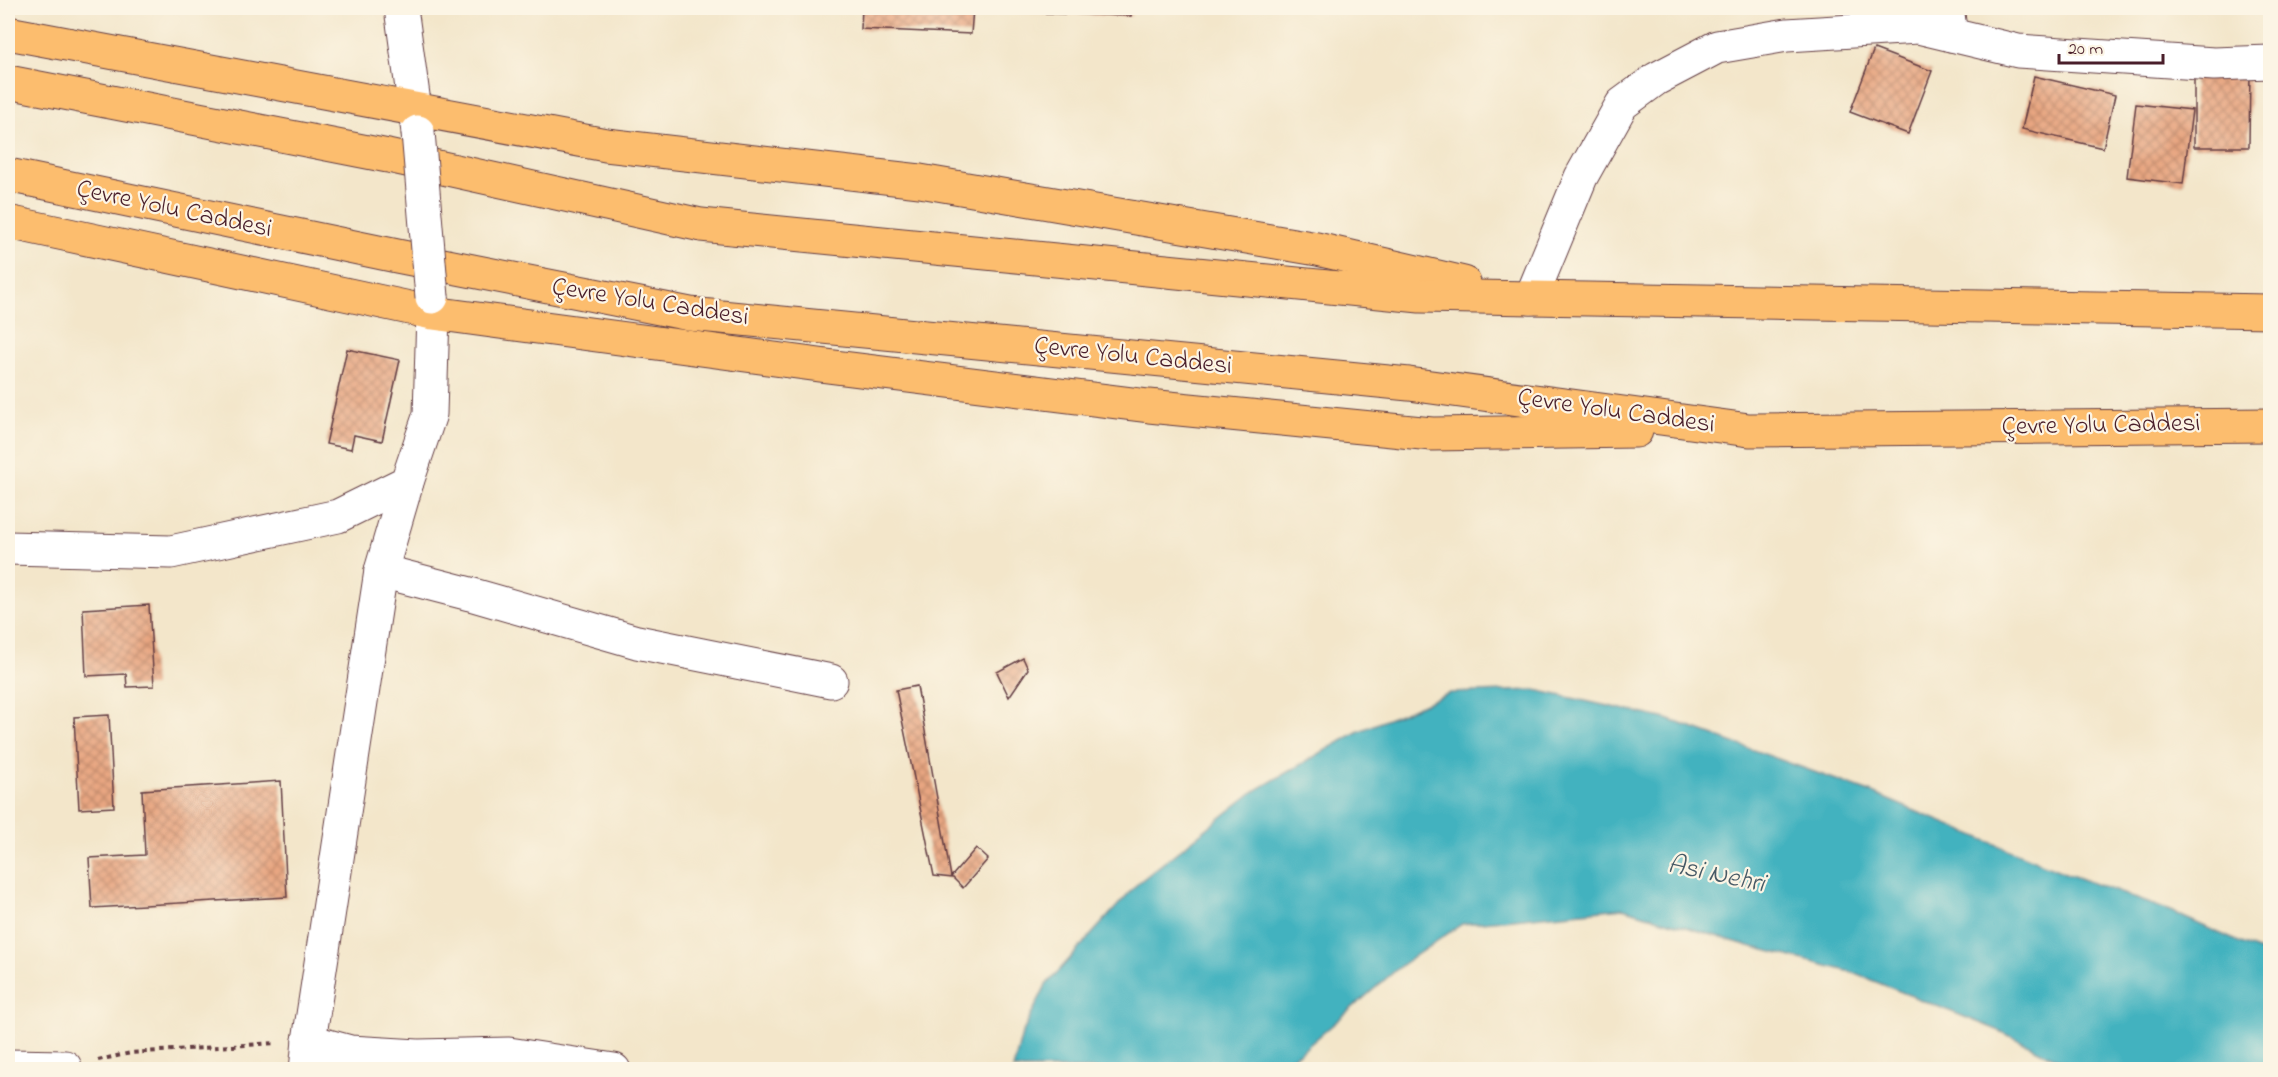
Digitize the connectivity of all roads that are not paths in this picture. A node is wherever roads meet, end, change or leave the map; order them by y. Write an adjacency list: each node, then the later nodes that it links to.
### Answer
1 (401, 8): 6 (street)
2 (1949, 21): 4 (street); 9 (street)
3 (8, 33): 6 (highway)
4 (2271, 62)
5 (8, 82): 9 (highway)
6 (416, 121): 9 (highway); 10 (street, bridge)
7 (8, 175): 13 (highway, Çevre Yolu Caddesi)
8 (8, 222): 10 (highway)
9 (1530, 298): 11 (highway)
10 (433, 305): 13 (highway); 14 (street)
11 (2271, 311)
12 (2271, 424): 13 (highway, Çevre Yolu Caddesi)
13 (1749, 430)
14 (407, 482): 15 (street); 16 (street)
15 (8, 548)
16 (381, 571): 17 (street); 18 (street)
17 (831, 681)
18 (308, 1055): 21 (street)
19 (8, 1066): 20 (street)
20 (65, 1067)
21 (614, 1070)

